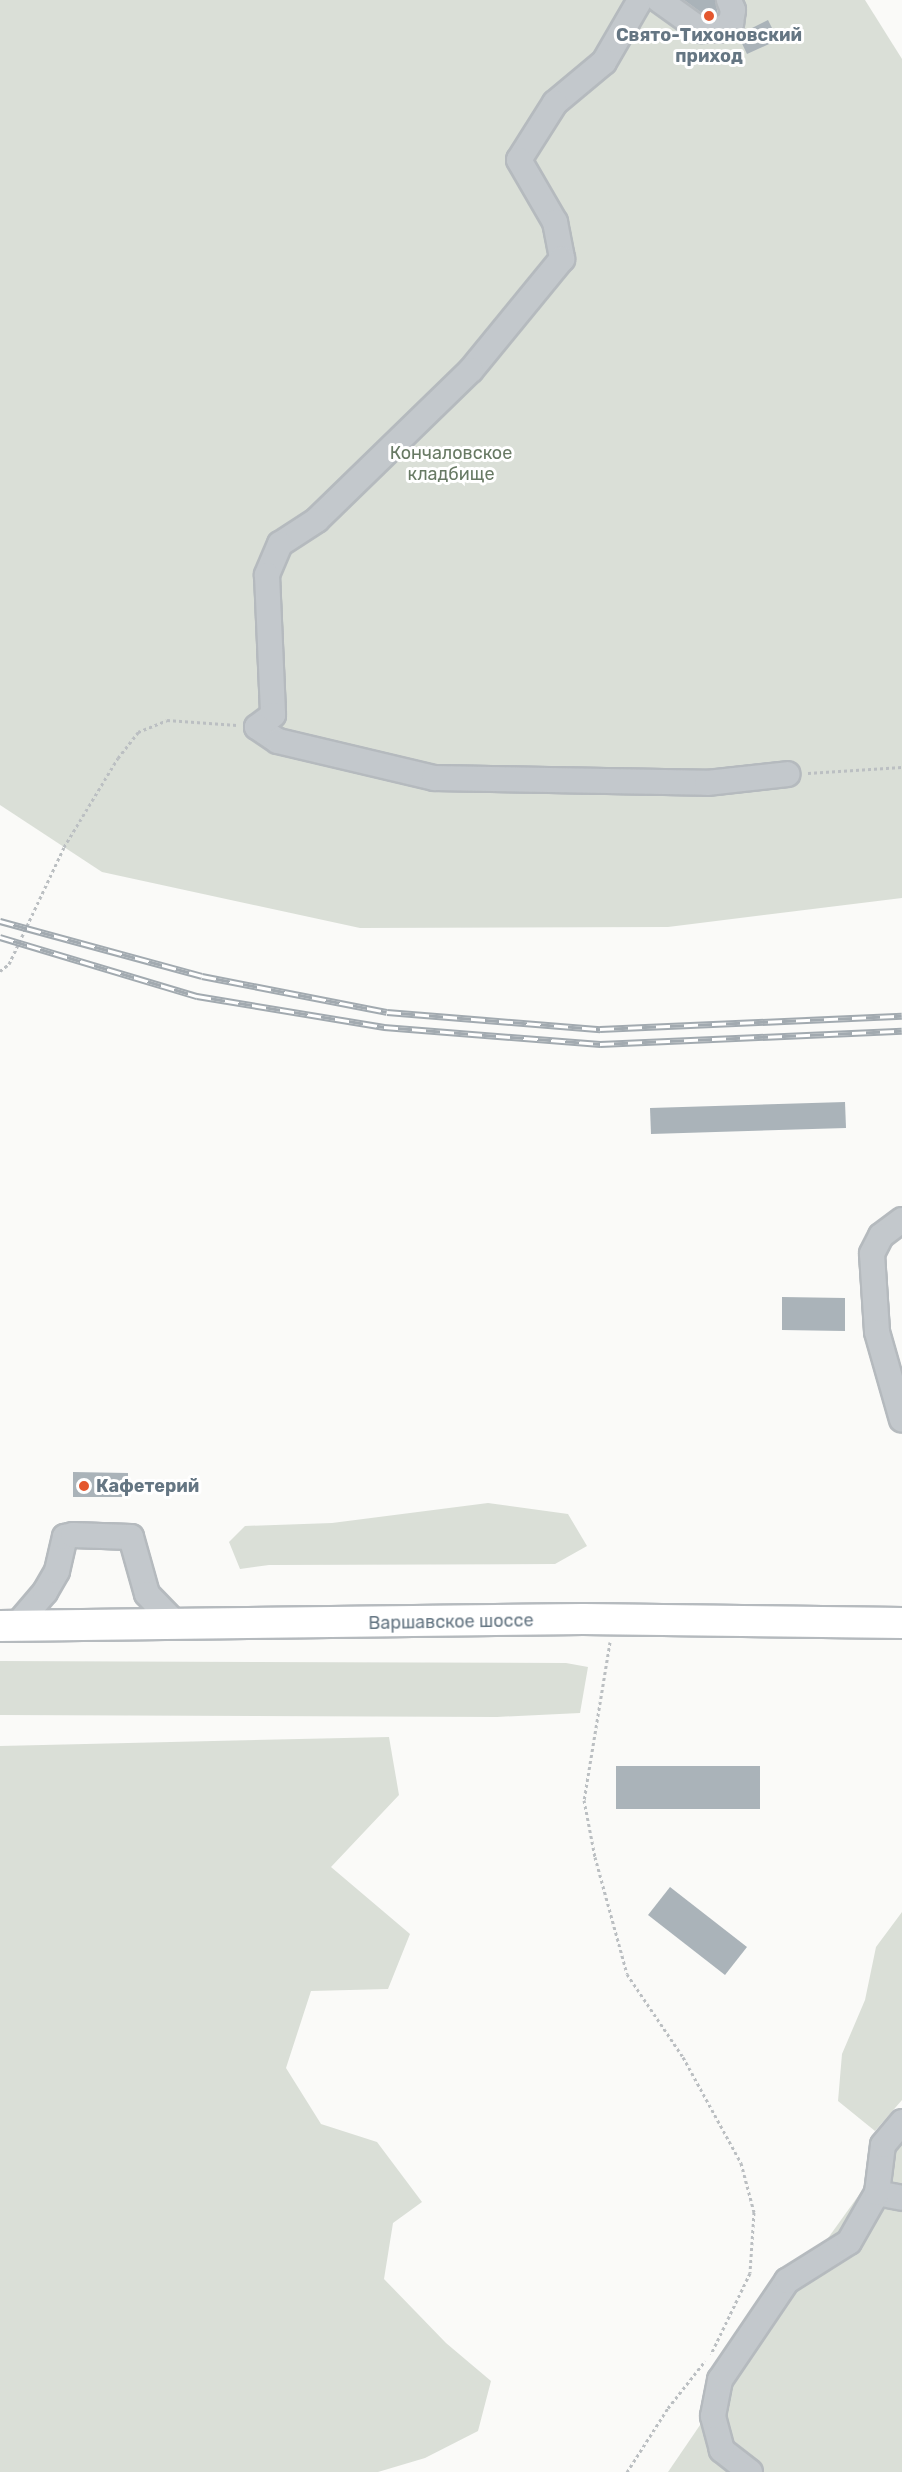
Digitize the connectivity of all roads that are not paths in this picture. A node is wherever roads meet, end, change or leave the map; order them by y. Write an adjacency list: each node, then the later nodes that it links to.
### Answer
1 (640, 0): 4 (lane)
2 (659, 0): 3 (lane)
3 (729, 0)
4 (788, 774)
5 (902, 1220): 6 (lane)
6 (902, 1420)
7 (902, 1623): 9 (main road, Варшавское шоссе)
8 (8, 1626): 9 (main road, Варшавское шоссе); 9 (lane)
9 (178, 1626)
10 (902, 2121): 11 (lane)
11 (878, 2193): 12 (lane); 13 (lane)
12 (902, 2198)
13 (750, 2472)

